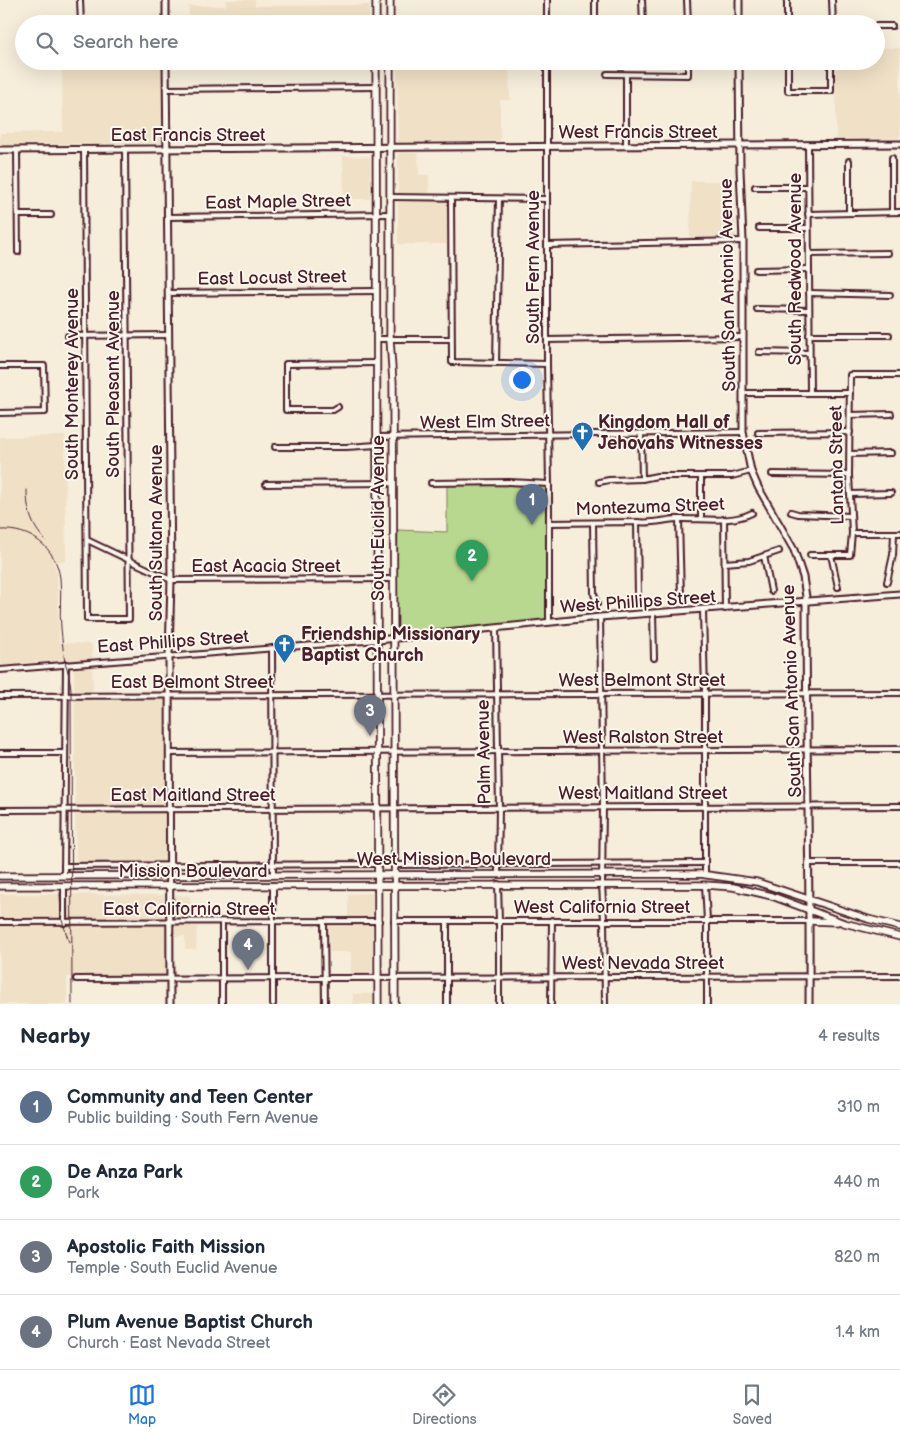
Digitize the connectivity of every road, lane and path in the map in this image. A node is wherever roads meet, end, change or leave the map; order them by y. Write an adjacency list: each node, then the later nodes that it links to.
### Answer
1 (80, 0): 12 (street)
2 (166, 0): 13 (street)
3 (376, 0): 14 (main road)
4 (390, 0): 15 (main road)
5 (547, 0): 16 (street)
6 (595, 0): 17 (street)
7 (642, 0): 18 (street)
8 (687, 0): 19 (street)
9 (739, 0): 20 (street)
10 (787, 0): 21 (street)
11 (832, 0): 22 (street)
12 (80, 15)
13 (166, 15)
14 (376, 15)
15 (390, 15)
16 (547, 15)
17 (595, 15)
18 (642, 15)
19 (688, 15)
20 (739, 15)
21 (788, 15)
22 (832, 15)
23 (885, 26): 24 (street)
24 (892, 26)
25 (166, 70): 36 (street, South Sultana Avenue)
26 (376, 70): 35 (main road, South Euclid Avenue)
27 (390, 70): 43 (main road, South Euclid Avenue)
28 (547, 70): 40 (street, South Fern Avenue)
29 (688, 70): 34 (street)
30 (740, 70): 39 (street, South San Antonio Avenue)
31 (788, 70): 32 (street)
32 (831, 70)
33 (608, 74): 34 (street)
34 (626, 75): 38 (street)
35 (376, 87): 36 (street); 42 (main road, South Euclid Avenue)
36 (166, 89): 46 (street, South Sultana Avenue)
37 (900, 144): 41 (street, West Francis Street)
38 (626, 145): 39 (street, West Francis Street); 40 (street, West Francis Street)
39 (740, 145): 41 (street, West Francis Street); 68 (street, South San Antonio Avenue)
40 (547, 146): 43 (street, West Francis Street); 56 (street, South Fern Avenue)
41 (808, 146): 51 (street, South Redwood Avenue)
42 (376, 148): 43 (street, West Francis Street); 46 (street, East Francis Street); 60 (main road, South Euclid Avenue)
43 (390, 148): 53 (main road, South Euclid Avenue)
44 (84, 149): 45 (street, East Francis Street); 48 (street, East Francis Street); 85 (street, South Monterey Avenue)
45 (125, 149): 46 (street, East Francis Street); 81 (street, South Pleasant Avenue)
46 (167, 149): 65 (street, South Sultana Avenue)
47 (0, 150): 48 (street, East Francis Street)
48 (17, 150): 64 (street)
49 (892, 158): 57 (street)
50 (849, 161): 59 (street)
51 (808, 186): 52 (street); 62 (street, South Redwood Avenue)
52 (756, 187)
53 (390, 197): 54 (street); 61 (main road, South Euclid Avenue)
54 (451, 198): 55 (street); 90 (street)
55 (499, 199): 56 (street); 94 (street)
56 (547, 199): 69 (street, South Fern Avenue)
57 (892, 212): 58 (street); 59 (street)
58 (900, 212)
59 (849, 213): 62 (street)
60 (377, 214): 61 (street, East Maple Street); 65 (street, East Maple Street); 75 (main road, South Euclid Avenue)
61 (390, 214): 89 (main road, South Euclid Avenue)
62 (808, 214): 67 (street, South Redwood Avenue)
63 (52, 215): 64 (street)
64 (18, 216): 70 (street)
65 (167, 217): 76 (street, South Sultana Avenue)
66 (759, 228): 67 (street)
67 (808, 228): 72 (street, South Redwood Avenue)
68 (743, 242): 69 (street); 87 (street, South San Antonio Avenue)
69 (548, 245): 91 (street, South Fern Avenue)
70 (18, 252)
71 (888, 253): 72 (street)
72 (809, 254): 73 (street, South Redwood Avenue)
73 (809, 269): 74 (street); 77 (street, South Redwood Avenue)
74 (756, 270)
75 (377, 291): 76 (street, East Locust Street); 88 (main road, South Euclid Avenue)
76 (168, 293): 86 (street, South Sultana Avenue)
77 (809, 293): 78 (street); 80 (street, South Redwood Avenue)
78 (890, 295)
79 (757, 309): 80 (street)
80 (809, 310): 82 (street, South Redwood Avenue)
81 (127, 335): 85 (street); 86 (street); 147 (street, South Pleasant Avenue)
82 (809, 335): 83 (street); 93 (street, South Redwood Avenue)
83 (889, 335)
84 (68, 336): 85 (street)
85 (85, 336): 142 (street, South Monterey Avenue)
86 (168, 336): 151 (street, South Sultana Avenue)
87 (742, 337): 91 (street); 100 (street, South San Antonio Avenue)
88 (377, 339): 89 (street); 95 (main road, South Euclid Avenue)
89 (390, 339): 90 (street); 112 (main road, South Euclid Avenue)
90 (452, 339): 94 (street)
91 (547, 340): 96 (street, South Fern Avenue)
92 (759, 352): 93 (street)
93 (809, 353): 99 (street, South Redwood Avenue)
94 (496, 362): 96 (street)
95 (377, 363): 102 (street); 111 (main road, South Euclid Avenue)
96 (546, 364): 110 (street, South Fern Avenue)
97 (0, 366): 103 (street)
98 (900, 375): 101 (street, Lantana Street)
99 (810, 392): 100 (street); 101 (street)
100 (743, 393): 106 (street, South San Antonio Avenue)
101 (850, 393): 105 (street, Lantana Street)
102 (338, 407)
103 (0, 413)
104 (891, 414): 105 (street)
105 (851, 415): 107 (street, Lantana Street)
106 (743, 432): 108 (street, West Elm Street); 117 (street, South San Antonio Avenue)
107 (850, 432): 109 (street); 116 (street, Lantana Street)
108 (641, 433): 110 (street, West Elm Street); 121 (street)
109 (758, 433)
110 (549, 434): 112 (street, West Elm Street); 127 (street, South Fern Avenue)
111 (377, 437): 112 (street, West Elm Street); 113 (main road, South Euclid Avenue)
112 (393, 437): 124 (main road, South Euclid Avenue)
113 (377, 444): 114 (street); 123 (main road, South Euclid Avenue)
114 (275, 447)
115 (891, 453): 116 (street)
116 (850, 454): 120 (street, Lantana Street)
117 (751, 471): 119 (street); 158 (street, South San Antonio Avenue)
118 (772, 474): 120 (street)
119 (701, 476): 121 (street); 134 (street)
120 (850, 476): 129 (street, Lantana Street)
121 (642, 479): 122 (street)
122 (599, 482)
123 (377, 483): 124 (street); 126 (street); 149 (main road, South Euclid Avenue)
124 (393, 483): 150 (main road, South Euclid Avenue)
125 (431, 483): 127 (street)
126 (266, 484)
127 (550, 484): 137 (street, South Fern Avenue)
128 (891, 493): 129 (street)
129 (851, 494): 132 (street, Lantana Street)
130 (791, 512): 132 (street)
131 (752, 513): 135 (street, Montezuma Street)
132 (851, 516): 139 (street, Lantana Street)
133 (679, 519): 134 (street, Montezuma Street); 136 (street, Montezuma Street); 156 (street)
134 (701, 519): 135 (street, Montezuma Street)
135 (724, 519): 148 (street)
136 (637, 522): 138 (street, Montezuma Street); 157 (street)
137 (549, 523): 138 (street, Montezuma Street); 165 (street, South Fern Avenue)
138 (593, 523): 159 (street)
139 (852, 533): 140 (street); 145 (street, Lantana Street)
140 (894, 534): 141 (street); 152 (street)
141 (900, 534)
142 (87, 540): 147 (street, East Acacia Street); 164 (street, South Monterey Avenue)
143 (779, 551): 146 (street)
144 (810, 555): 145 (street)
145 (831, 555): 153 (street)
146 (764, 556): 148 (street); 154 (street)
147 (128, 560): 151 (street, East Acacia Street); 164 (street, South Pleasant Avenue)
148 (725, 563): 160 (street)
149 (378, 579): 150 (street, East Acacia Street); 151 (street, East Acacia Street); 168 (main road, South Euclid Avenue)
150 (394, 579): 167 (main road, South Euclid Avenue)
151 (171, 580): 170 (street, South Sultana Avenue)
152 (886, 582)
153 (838, 587)
154 (771, 591)
155 (900, 594): 158 (street, West Phillips Street)
156 (681, 597)
157 (638, 598)
158 (806, 602): 160 (street, West Phillips Street); 178 (street, South San Antonio Avenue)
159 (598, 604)
160 (725, 609): 161 (street, West Phillips Street)
161 (703, 610): 162 (street, West Phillips Street); 174 (street)
162 (654, 614): 163 (street, West Phillips Street); 171 (street)
163 (600, 617): 165 (street, West Phillips Street); 177 (street)
164 (129, 619)
165 (549, 622): 166 (street, West Phillips Street)
166 (496, 628): 167 (street, West Phillips Street); 176 (street, Palm Avenue)
167 (394, 638): 168 (street, West Phillips Street); 181 (main road, South Euclid Avenue)
168 (378, 640): 169 (street, East Phillips Street); 179 (main road, South Euclid Avenue)
169 (272, 648): 170 (street, East Phillips Street); 185 (street)
170 (169, 656): 172 (street, East Phillips Street); 184 (street, South Sultana Avenue)
171 (654, 658)
172 (66, 664): 173 (street, East Phillips Street); 183 (street)
173 (0, 670)
174 (706, 693): 177 (street, West Belmont Street); 178 (street, West Belmont Street); 188 (street)
175 (900, 693): 178 (street, West Belmont Street)
176 (497, 694): 177 (street, West Belmont Street); 181 (street, West Belmont Street); 192 (street, Palm Avenue)
177 (602, 694): 187 (street)
178 (807, 694): 189 (street, South San Antonio Avenue)
179 (378, 695): 180 (street, East Belmont Street); 185 (street, East Belmont Street); 190 (main road, South Euclid Avenue)
180 (385, 695): 181 (street, West Belmont Street)
181 (394, 695): 191 (main road, South Euclid Avenue)
182 (0, 696): 183 (street, East Belmont Street)
183 (65, 696): 184 (street, East Belmont Street); 195 (street)
184 (169, 696): 185 (street, East Belmont Street); 196 (street, South Sultana Avenue)
185 (273, 696): 193 (street)
186 (900, 749): 189 (street, West Ralston Street)
187 (602, 750): 188 (street, West Ralston Street); 192 (street, West Ralston Street); 203 (street)
188 (705, 750): 189 (street, West Ralston Street); 198 (street)
189 (807, 750): 199 (street, South San Antonio Avenue)
190 (382, 751): 191 (street, West Ralston Street); 193 (street, West Ralston Street); 200 (main road, South Euclid Avenue)
191 (394, 751): 192 (street, West Ralston Street); 201 (main road, South Euclid Avenue)
192 (498, 751): 202 (street, Palm Avenue)
193 (272, 752): 196 (street, West Ralston Street); 206 (street)
194 (0, 753): 195 (street)
195 (65, 753): 204 (street)
196 (169, 753): 205 (street, South Sultana Avenue)
197 (900, 806): 199 (street, West Maitland Street)
198 (705, 807): 199 (street, West Maitland Street); 203 (street, West Maitland Street); 208 (street)
199 (809, 807): 209 (street, South San Antonio Avenue)
200 (382, 808): 201 (street, West Maitland Street); 206 (street, East Maitland Street); 211 (main road, South Euclid Avenue)
201 (394, 808): 202 (street, West Maitland Street); 215 (main road, South Euclid Avenue)
202 (499, 808): 203 (street, West Maitland Street); 212 (street, Palm Avenue)
203 (603, 808): 213 (street)
204 (65, 809): 205 (street, East Maitland Street); 207 (street, East Maitland Street); 216 (street)
205 (170, 809): 206 (street, East Maitland Street); 217 (street, South Sultana Avenue)
206 (273, 809): 214 (street)
207 (0, 810)
208 (705, 862): 213 (street); 223 (street)
209 (809, 863): 210 (street); 237 (street, South San Antonio Avenue)
210 (900, 863)
211 (378, 864): 214 (street); 222 (main road, South Euclid Avenue)
212 (498, 864): 213 (street); 215 (street); 219 (street, Palm Avenue)
213 (603, 864): 220 (street)
214 (274, 865): 217 (street); 221 (street)
215 (394, 865): 218 (main road, South Euclid Avenue)
216 (64, 866): 217 (street); 225 (street)
217 (170, 866): 226 (street, South Sultana Avenue)
218 (394, 874): 219 (main road, West Mission Boulevard); 222 (main road, West Mission Boulevard); 229 (main road, South Euclid Avenue)
219 (498, 874): 220 (main road, West Mission Boulevard)
220 (602, 874): 223 (main road, West Mission Boulevard); 231 (street)
221 (273, 875): 222 (main road, West Mission Boulevard); 226 (main road, West Mission Boulevard)
222 (378, 875): 227 (main road, South Euclid Avenue)
223 (705, 875): 237 (main road, West Mission Boulevard)
224 (0, 876): 225 (main road, West Mission Boulevard)
225 (64, 876): 226 (main road, West Mission Boulevard)
226 (170, 876): 232 (street, South Sultana Avenue)
227 (378, 884): 228 (main road, Mission Boulevard); 233 (main road, Mission Boulevard); 242 (main road, South Euclid Avenue)
228 (386, 884): 229 (main road, West Mission Boulevard)
229 (394, 884): 230 (main road, West Mission Boulevard); 243 (main road, South Euclid Avenue)
230 (498, 884): 231 (main road, West Mission Boulevard); 245 (street)
231 (602, 884): 234 (main road, West Mission Boulevard); 240 (street)
232 (170, 885): 233 (main road, Mission Boulevard); 236 (main road, Mission Boulevard); 248 (street, South Sultana Avenue)
233 (273, 885): 250 (street)
234 (705, 885): 238 (main road, West Mission Boulevard); 241 (street)
235 (0, 886): 236 (main road, Mission Boulevard)
236 (64, 886): 252 (street)
237 (809, 898): 238 (street, South San Antonio Avenue); 254 (main road, West Mission Boulevard)
238 (809, 910): 246 (street, South San Antonio Avenue); 253 (main road, West Mission Boulevard)
239 (552, 920): 240 (street, West California Street); 245 (street, West California Street); 256 (street)
240 (604, 920): 241 (street, West California Street); 259 (street)
241 (707, 920): 246 (street, West California Street); 260 (street)
242 (378, 921): 251 (street, East California Street); 263 (main road, South Euclid Avenue)
243 (394, 921): 244 (street, West California Street); 264 (main road, South Euclid Avenue)
244 (448, 921): 245 (street, West California Street); 265 (street)
245 (499, 921): 266 (street)
246 (809, 921): 253 (main road); 257 (street, South San Antonio Avenue)
247 (0, 922): 252 (street, East California Street)
248 (170, 922): 249 (street, East California Street); 252 (street, East California Street); 268 (street, South Sultana Avenue)
249 (222, 922): 250 (street, East California Street); 269 (street)
250 (272, 922): 251 (street, East California Street); 261 (street)
251 (324, 922): 262 (street)
252 (64, 923)
253 (844, 923): 255 (main road, West Mission Boulevard)
254 (900, 926)
255 (900, 937)
256 (551, 976): 259 (street, West Nevada Street); 266 (street, West Nevada Street); 278 (street)
257 (809, 976): 258 (street, West Nevada Street); 260 (street, West Nevada Street); 281 (street, South San Antonio Avenue)
258 (900, 976)
259 (604, 977): 260 (street, West Nevada Street); 279 (street)
260 (707, 977): 280 (street)
261 (273, 978): 262 (street, West Nevada Street); 269 (street, West Nevada Street); 272 (street)
262 (325, 978): 263 (street, West Nevada Street); 273 (street)
263 (378, 978): 264 (street, West Nevada Street); 274 (main road, South Euclid Avenue)
264 (394, 978): 265 (street, West Nevada Street); 275 (main road, South Euclid Avenue)
265 (447, 978): 266 (street, West Nevada Street); 276 (street)
266 (499, 978): 277 (street)
267 (76, 979): 268 (street, West Nevada Street)
268 (170, 979): 269 (street, West Nevada Street); 270 (street, South Sultana Avenue)
269 (222, 979): 271 (street)
270 (170, 1004)
271 (222, 1004)
272 (273, 1004)
273 (325, 1004)
274 (378, 1004)
275 (395, 1004)
276 (447, 1004)
277 (499, 1004)
278 (551, 1004)
279 (605, 1004)
280 (707, 1004)
281 (809, 1004)

